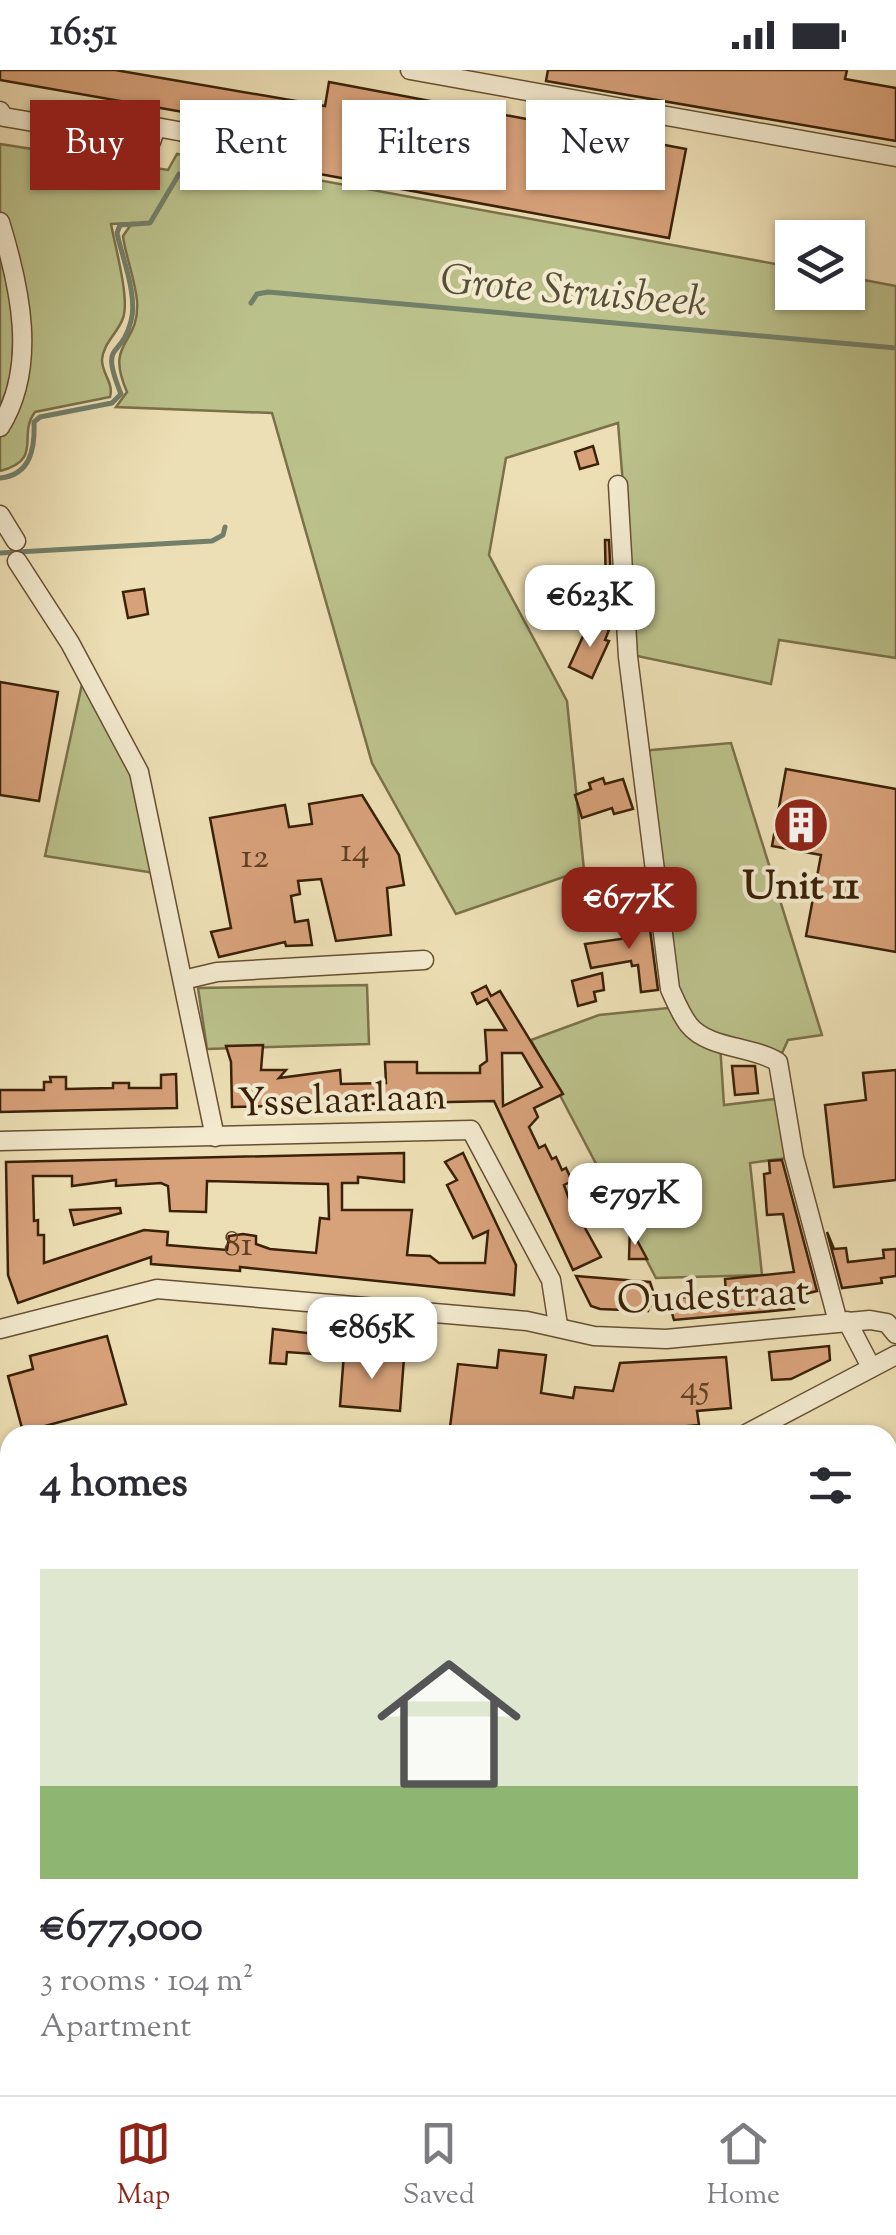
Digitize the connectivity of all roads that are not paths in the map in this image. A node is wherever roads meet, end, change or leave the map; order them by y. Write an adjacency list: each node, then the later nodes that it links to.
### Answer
1 (410, 70): 2 (street)
2 (513, 79): 5 (street)
3 (0, 111): 4 (street)
4 (180, 131)
5 (896, 158)
6 (0, 222): 7 (street)
7 (0, 428)
8 (618, 485): 16 (street, Oudestraat)
9 (0, 515): 10 (street)
10 (16, 541)
11 (18, 561): 13 (street)
12 (424, 960): 13 (street)
13 (183, 980): 14 (street)
14 (215, 1137): 15 (street, Ysselaarlaan); 17 (street, Ysselaarlaan)
15 (0, 1142)
16 (843, 1322): 17 (street, Oudestraat); 19 (street, Oudestraat); 21 (street, Oudestraat)
17 (558, 1325): 18 (street, Oudestraat)
18 (0, 1329)
19 (896, 1334)
20 (896, 1355): 21 (street)
21 (871, 1367): 22 (street)
22 (763, 1425)

